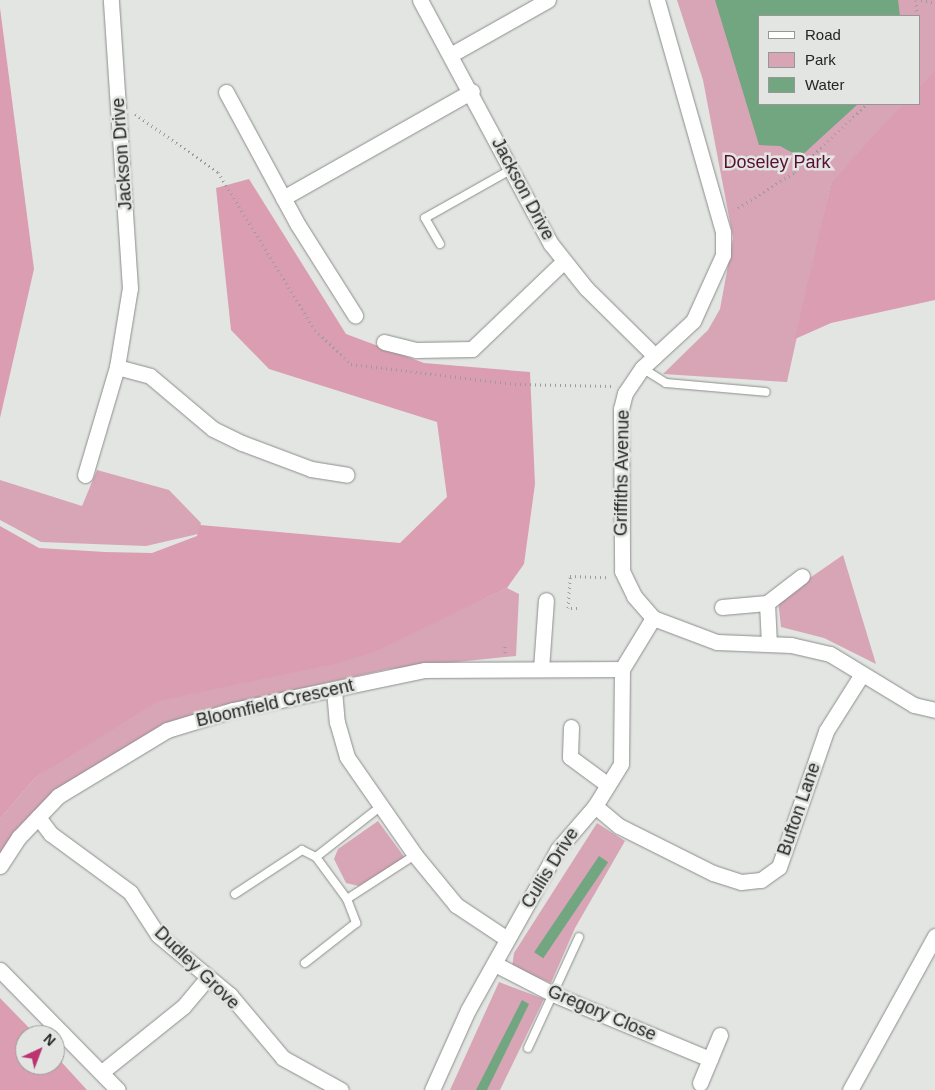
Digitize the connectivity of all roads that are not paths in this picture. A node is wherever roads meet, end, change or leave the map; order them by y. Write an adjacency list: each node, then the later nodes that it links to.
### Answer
1 (114, 0): 15 (street, Jackson Drive)
2 (420, 0): 5 (street, Jackson Drive)
3 (548, 0): 5 (street)
4 (657, 0): 14 (street, Griffiths Avenue)
5 (452, 54): 6 (street, Jackson Drive)
6 (472, 91): 8 (street, Jackson Drive); 9 (street)
7 (226, 92): 9 (street)
8 (512, 169): 10 (lane); 11 (street, Jackson Drive)
9 (283, 198): 12 (street)
10 (440, 244)
11 (563, 262): 13 (street); 14 (street, Jackson Drive)
12 (354, 315)
13 (384, 342)
14 (655, 356): 16 (street, Griffiths Avenue)
15 (117, 367): 18 (street, Jackson Drive); 19 (street)
16 (642, 368): 17 (lane); 24 (street, Griffiths Avenue)
17 (766, 392)
18 (85, 475)
19 (346, 475)
20 (802, 576): 22 (street)
21 (546, 600): 26 (street)
22 (767, 603): 23 (street); 25 (street)
23 (722, 607)
24 (653, 618): 25 (street, Griffiths Avenue); 27 (street)
25 (769, 644): 28 (street, Griffiths Avenue)
26 (541, 669): 27 (street, Bloomfield Crescent); 29 (street, Bloomfield Crescent)
27 (622, 669): 32 (street, Cullis Drive)
28 (862, 674): 30 (street, Griffiths Avenue); 34 (street, Bufton Lane)
29 (334, 690): 33 (street); 35 (street, Bloomfield Crescent)
30 (935, 710)
31 (571, 728): 32 (street)
32 (608, 785): 34 (street, Cullis Drive)
33 (382, 806): 36 (street); 37 (lane)
34 (595, 806): 43 (street, Cullis Drive)
35 (38, 817): 38 (street, Bloomfield Crescent); 47 (street, Dudley Grove)
36 (415, 855): 40 (lane); 43 (street)
37 (316, 857): 39 (lane); 40 (lane)
38 (0, 866)
39 (235, 894)
40 (347, 899): 44 (lane)
41 (935, 936): 57 (street)
42 (579, 937): 48 (lane)
43 (507, 939): 45 (street, Cullis Drive)
44 (305, 963)
45 (495, 964): 48 (street, Gregory Close); 56 (street, Cullis Drive)
46 (0, 970): 52 (street)
47 (208, 977): 52 (street); 55 (street, Dudley Grove)
48 (553, 994): 50 (lane); 51 (street, Gregory Close)
49 (720, 1035): 51 (street)
50 (528, 1048)
51 (710, 1059): 53 (street)
52 (103, 1071): 54 (street)
53 (700, 1083)
54 (118, 1090)
55 (340, 1090)
56 (432, 1090)
57 (850, 1090)

